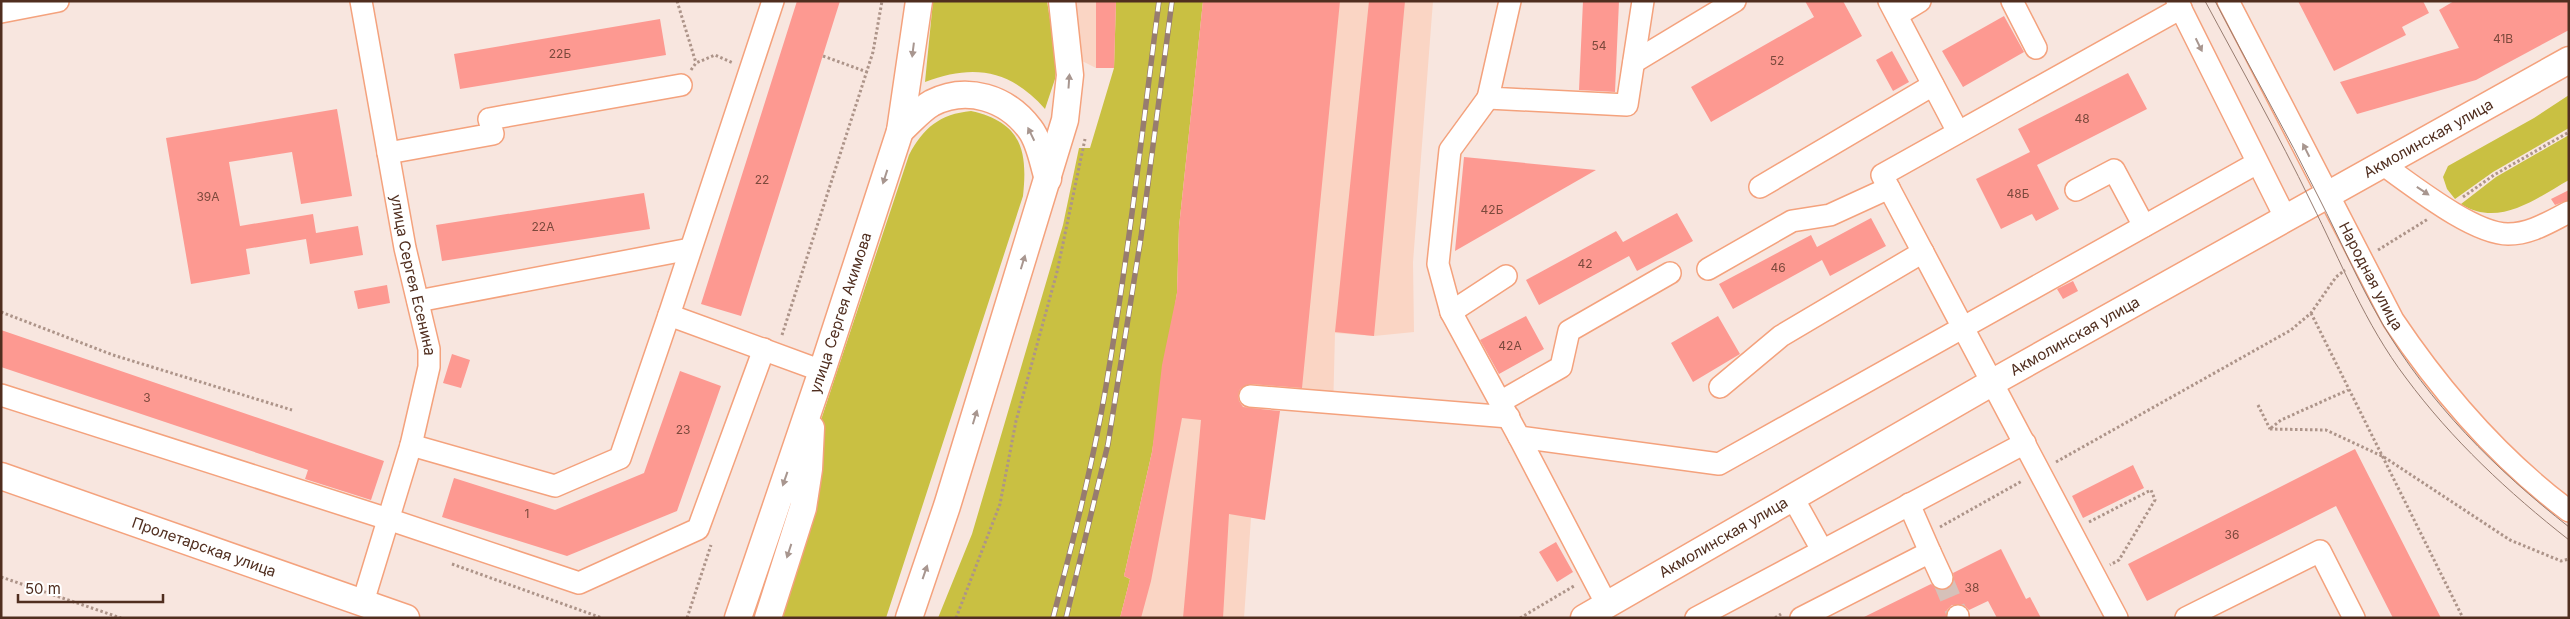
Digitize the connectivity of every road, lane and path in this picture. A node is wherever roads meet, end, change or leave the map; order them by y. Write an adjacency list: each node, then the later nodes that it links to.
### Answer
1 (58, 1): 16 (street)
2 (361, 1): 31 (street, улица Сергея Есенина)
3 (677, 1): 21 (path)
4 (773, 1): 22 (street)
5 (882, 1): 23 (path)
6 (919, 1): 27 (main road, улица Сергея Акимова, one-way to 27)
7 (1062, 1): 34 (main road, one-way to 7)
8 (1510, 1): 26 (street)
9 (1642, 1): 20 (street)
10 (1735, 1): 20 (street)
11 (1920, 1): 15 (street)
12 (2012, 1): 17 (street)
13 (2228, 1): 38 (street, Народная улица, one-way to 13)
14 (2179, 5): 29 (street); 32 (street, one-way to 32)
15 (1893, 8): 25 (street)
16 (1, 12)
17 (2036, 48)
18 (823, 56): 23 (path)
19 (2569, 60): 33 (main road, Акмолинская улица)
20 (1634, 62): 26 (street)
21 (696, 63): 22 (path); 24 (path)
22 (749, 70): 44 (street)
23 (867, 72): 56 (path)
24 (681, 85): 31 (street)
25 (1933, 85): 29 (street); 35 (street)
26 (1488, 98): 52 (street)
27 (900, 131): 34 (main road, one-way to 27); 57 (main road, улица Сергея Акимова, one-way to 57)
28 (1086, 131): 98 (path)
29 (1958, 132): 36 (street)
30 (2569, 132): 39 (path)
31 (388, 153): 50 (street, улица Сергея Есенина)
32 (2257, 162): 42 (street); 43 (street)
33 (2382, 164): 38 (main road, Акмолинская улица); 40 (street, one-way to 40)
34 (1048, 179): 97 (main road, one-way to 34)
35 (1760, 187)
36 (1889, 188): 45 (street); 47 (street)
37 (2076, 190): 43 (street)
38 (2328, 193): 42 (main road, Акмолинская улица); 46 (street, Народная улица)
39 (2468, 193)
40 (2447, 207): 41 (street); 46 (path)
41 (2569, 212)
42 (2285, 217): 58 (main road, Акмолинская улица)
43 (2144, 226): 55 (street)
44 (690, 249): 50 (street); 54 (street)
45 (1923, 252): 55 (street); 59 (street)
46 (2362, 260): 53 (path); 76 (street, Народная улица)
47 (1708, 269)
48 (1670, 273): 65 (street)
49 (1506, 276): 52 (street)
50 (418, 302): 70 (street, улица Сергея Есенина)
51 (1, 312): 66 (path)
52 (1451, 312): 65 (street)
53 (2311, 313): 60 (path); 72 (path)
54 (669, 315): 56 (street); 70 (street)
55 (1963, 327): 58 (street); 68 (street)
56 (770, 352): 57 (street); 77 (street)
57 (822, 371): 63 (main road, улица Сергея Акимова)
58 (1993, 382): 69 (street); 74 (main road, Акмолинская улица)
59 (1720, 387)
60 (2348, 390): 67 (path); 71 (path)
61 (1, 395): 77 (street)
62 (1250, 396): 65 (street)
63 (811, 400): 95 (main road, улица Сергея Акимова, one-way to 95); 96 (main road, one-way to 96)
64 (2258, 405): 67 (path)
65 (1504, 409): 68 (street)
66 (292, 410)
67 (2270, 429): 71 (path)
68 (1519, 437): 86 (street)
69 (2025, 442): 72 (street); 75 (street)
70 (411, 445): 77 (street, улица Сергея Есенина)
71 (2384, 458): 82 (path); 106 (path)
72 (2040, 471): 80 (path); 84 (street)
73 (1, 476): 90 (main road, Пролетарская улица)
74 (1794, 498): 81 (street); 88 (main road, Акмолинская улица)
75 (1908, 504): 80 (street); 81 (street)
76 (2569, 511)
77 (388, 519): 90 (street, улица Сергея Есенина)
78 (2082, 525): 84 (path)
79 (712, 542): 94 (path)
80 (1926, 545): 87 (street); 91 (street)
81 (1822, 550): 89 (street)
82 (2569, 559)
83 (446, 562): 93 (path)
84 (2094, 573): 103 (street)
85 (1, 577): 92 (path)
86 (1590, 577): 88 (street); 99 (path)
87 (1942, 578)
88 (1606, 605): 100 (main road, Акмолинская улица)
89 (1730, 610): 101 (street)
90 (383, 612)
91 (1792, 615): 102 (path)
92 (121, 618)
93 (602, 618)
94 (687, 618)
95 (738, 618)
96 (768, 618)
97 (909, 618)
98 (956, 618)
99 (1520, 618)
100 (1584, 618)
101 (1696, 618)
102 (1775, 618)
103 (2117, 618)
104 (2186, 618): 105 (street)
105 (2354, 618)
106 (2463, 618)

